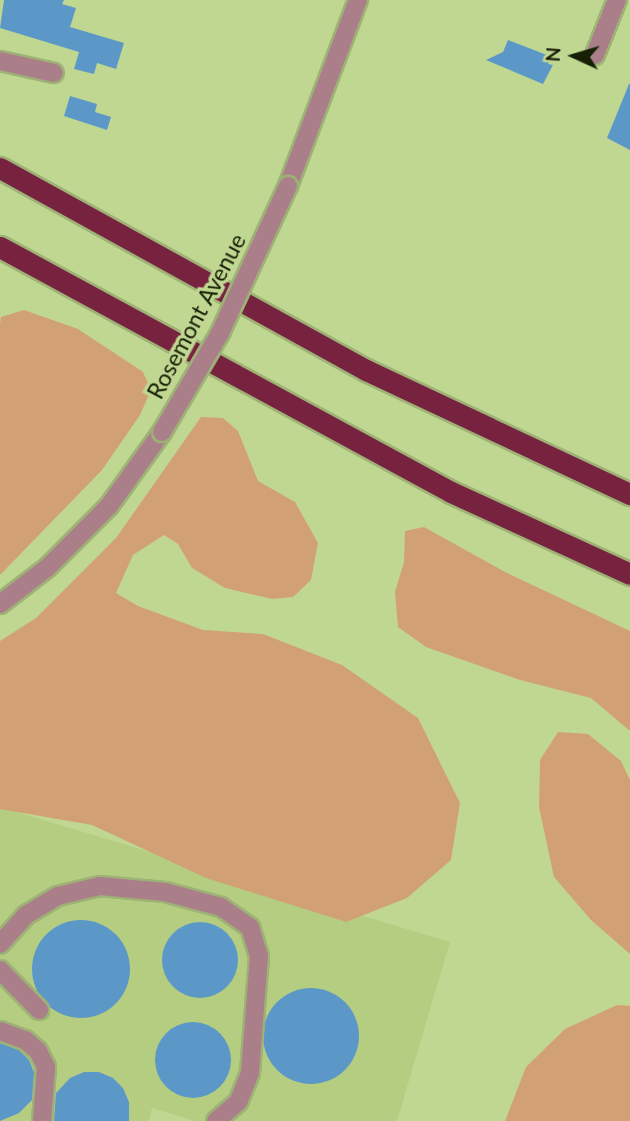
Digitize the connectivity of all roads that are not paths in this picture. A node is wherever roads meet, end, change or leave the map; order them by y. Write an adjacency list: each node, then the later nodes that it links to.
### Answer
1 (358, 0): 10 (street, Rosemont Avenue, bridge)
2 (617, 0): 3 (street)
3 (594, 55)
4 (0, 61): 5 (street)
5 (54, 73)
6 (0, 168): 8 (highway)
7 (0, 247): 9 (highway)
8 (630, 494)
9 (630, 575)
10 (0, 604)
11 (0, 944): 16 (street)
12 (0, 970): 13 (street)
13 (38, 1010)
14 (0, 1031): 15 (street)
15 (42, 1121)
16 (216, 1121)

